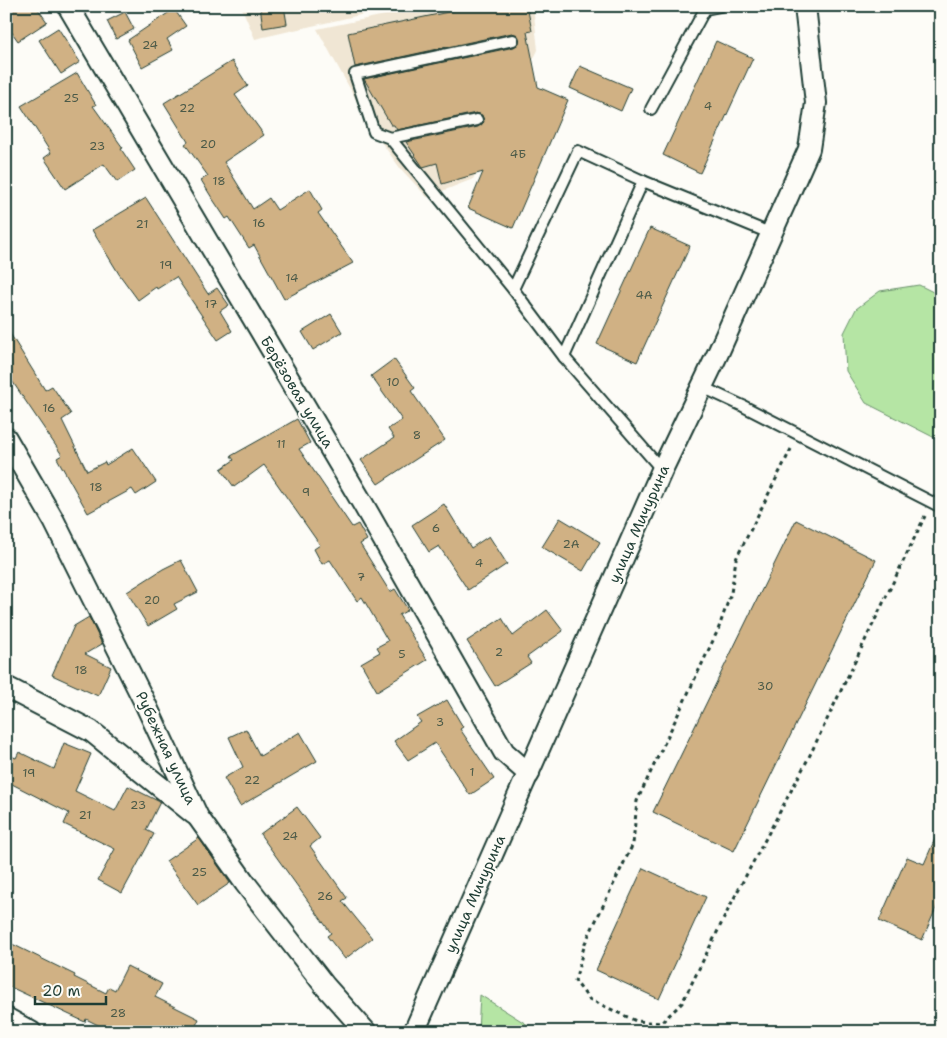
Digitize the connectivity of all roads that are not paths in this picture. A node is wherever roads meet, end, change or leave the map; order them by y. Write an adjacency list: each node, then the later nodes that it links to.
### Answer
1 (68, 6): 17 (street, Берёзовая улица)
2 (720, 6): 5 (lane)
3 (805, 6): 9 (street, улица Мичурина)
4 (513, 40): 7 (lane)
5 (651, 109)
6 (477, 120): 7 (lane)
7 (390, 138): 10 (lane)
8 (643, 181): 9 (lane); 10 (lane); 11 (lane)
9 (772, 234): 12 (street, улица Мичурина)
10 (513, 290): 11 (lane)
11 (564, 357): 14 (lane)
12 (702, 387): 14 (street, улица Мичурина); 15 (lane)
13 (6, 438): 18 (street, Рубежная улица)
14 (662, 470): 17 (street, улица Мичурина)
15 (936, 504)
16 (6, 687): 18 (street)
17 (529, 774): 22 (street, улица Мичурина)
18 (198, 817): 21 (street, Рубежная улица)
19 (6, 1018): 20 (street)
20 (31, 1032)
21 (366, 1032)
22 (414, 1032)

